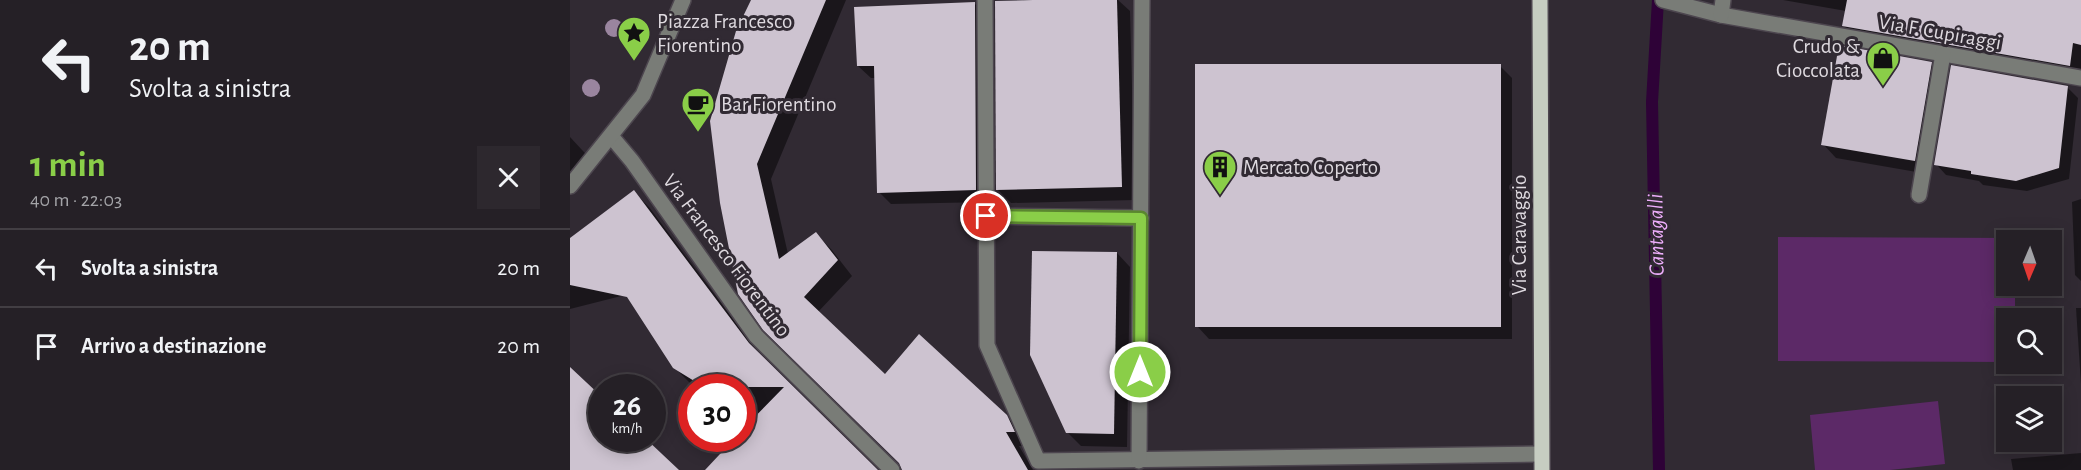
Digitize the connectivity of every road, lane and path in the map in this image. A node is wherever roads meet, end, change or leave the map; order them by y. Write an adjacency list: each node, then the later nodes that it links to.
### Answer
1 (682, 0): 9 (street)
2 (985, 0): 12 (street)
3 (1142, 0): 13 (street)
4 (1540, 0): 14 (main road, Via Caravaggio)
5 (1663, 0): 6 (street, Via F. Cupiraggi)
6 (1722, 8): 7 (street, Via F. Cupiraggi)
7 (1943, 54): 8 (street, Via F. Cupiraggi); 11 (street)
8 (2081, 78)
9 (611, 136): 10 (street); 17 (street, Via Francesco Fiorentino)
10 (570, 186)
11 (1919, 195)
12 (986, 216): 13 (street); 16 (street)
13 (1141, 218): 15 (street)
14 (1540, 454): 15 (street); 18 (main road, Via Caravaggio)
15 (1139, 461): 16 (street)
16 (1071, 466)
17 (892, 470)
18 (1542, 470)

